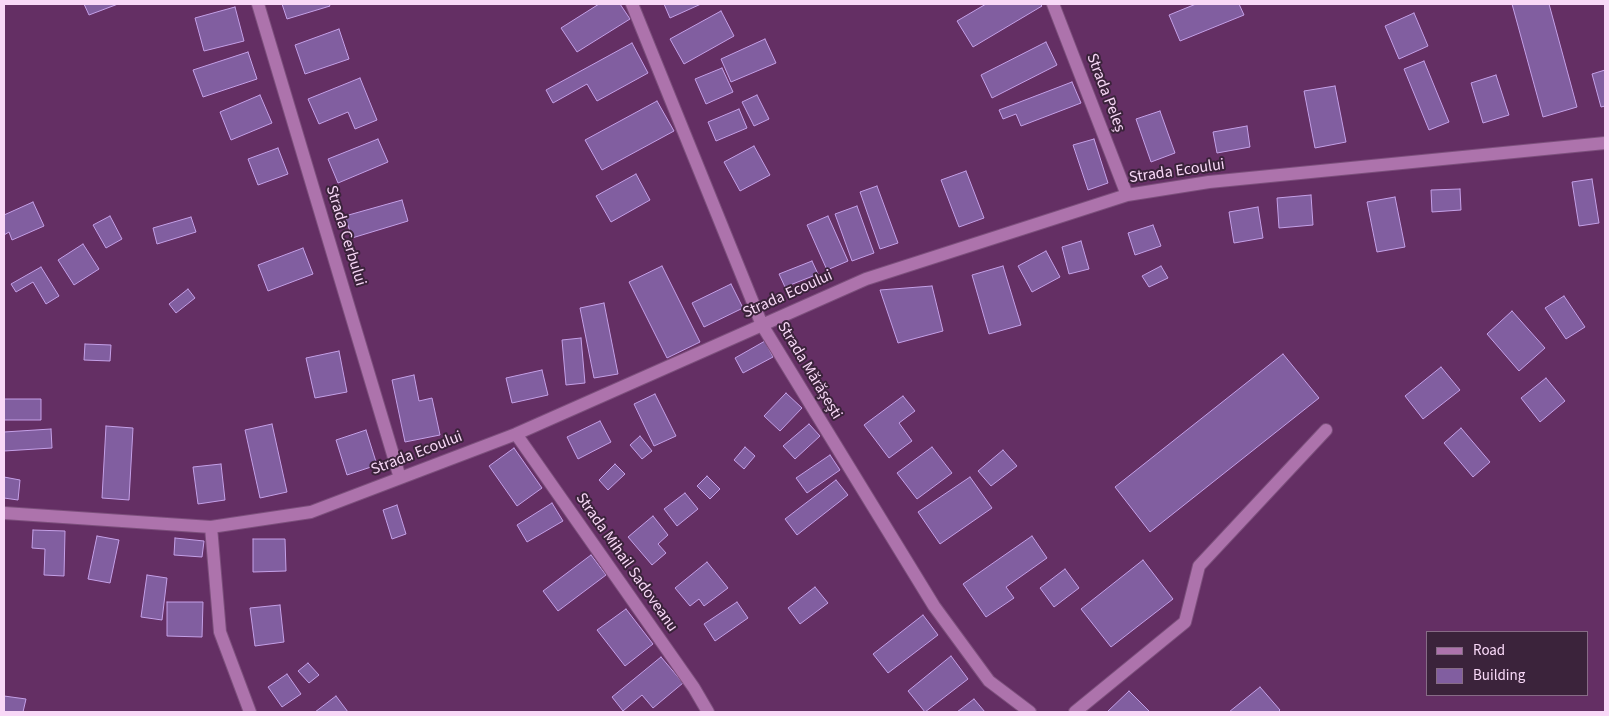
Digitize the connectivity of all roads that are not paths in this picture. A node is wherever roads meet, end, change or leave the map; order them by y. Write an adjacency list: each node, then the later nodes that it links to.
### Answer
1 (258, 4): 9 (street, Strada Cerbului)
2 (632, 4): 6 (street, Strada Mărășești)
3 (1053, 4): 5 (street, Strada Peleș)
4 (1605, 143): 5 (street, Strada Ecoului)
5 (1127, 195): 6 (street, Strada Ecoului)
6 (762, 325): 8 (street, Strada Ecoului); 14 (street, Strada Mărășești)
7 (1326, 430): 15 (street)
8 (516, 434): 9 (street, Strada Ecoului); 13 (street, Strada Mihail Sadoveanu)
9 (400, 478): 11 (street, Strada Ecoului)
10 (4, 513): 11 (street, Strada Ecoului)
11 (211, 526): 12 (street)
12 (250, 712)
13 (708, 712)
14 (1030, 712)
15 (1075, 712)

